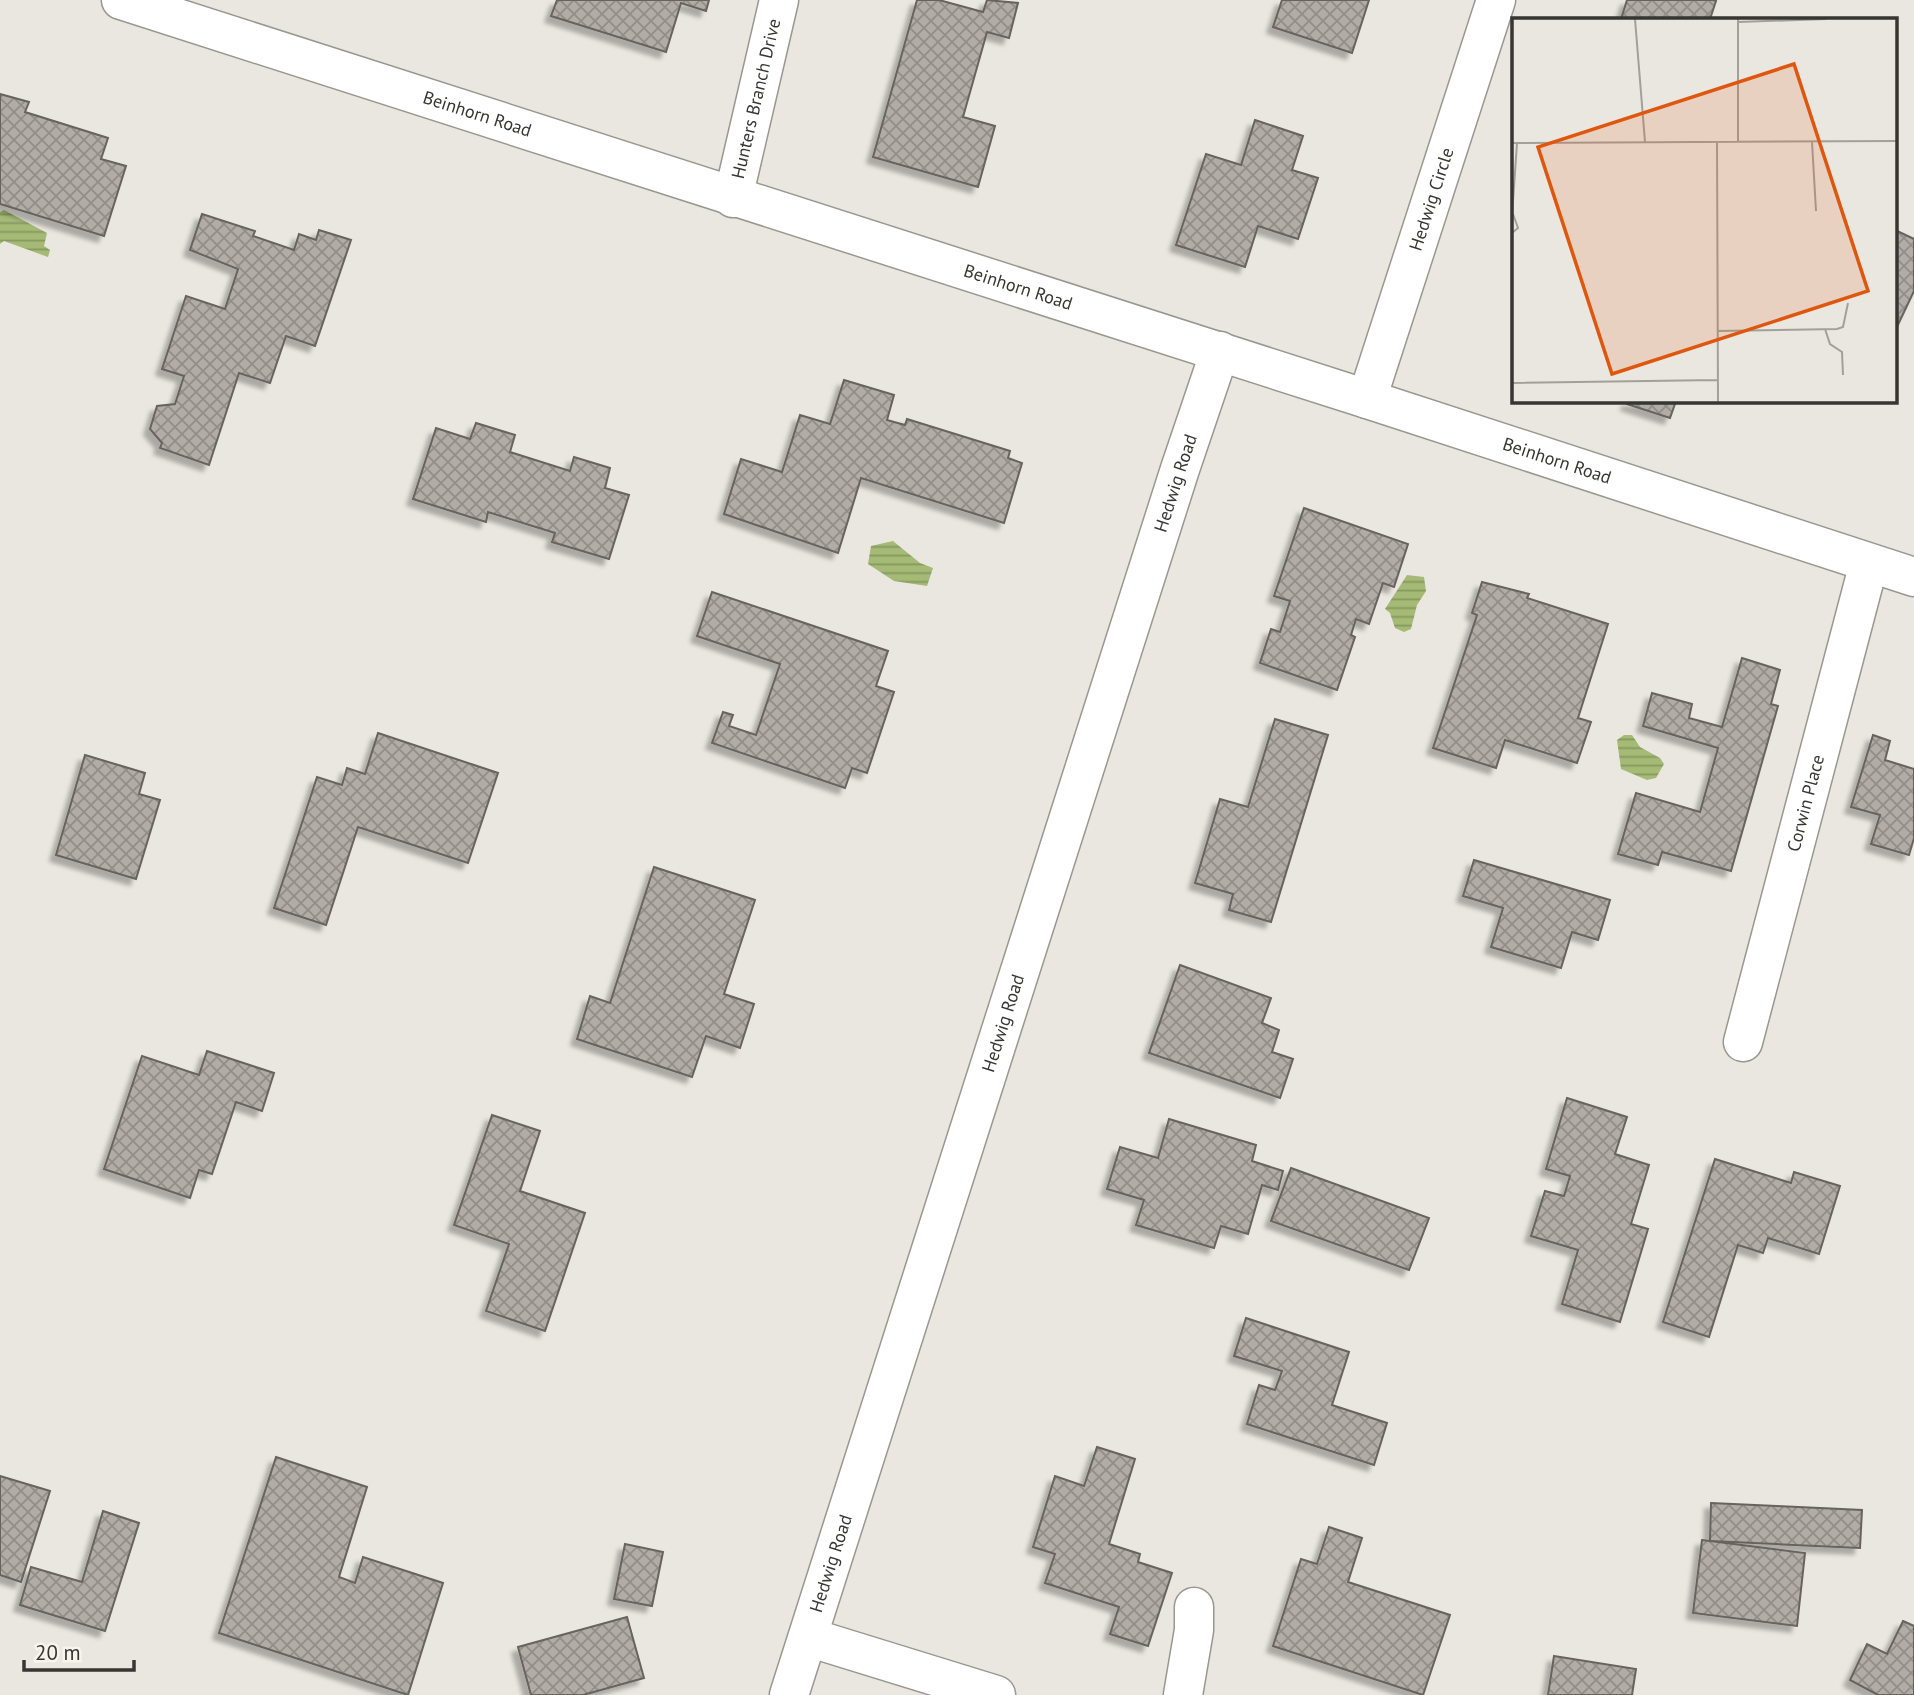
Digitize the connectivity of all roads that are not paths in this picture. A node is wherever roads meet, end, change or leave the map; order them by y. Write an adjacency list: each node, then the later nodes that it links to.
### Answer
1 (121, 0): 4 (street, Beinhorn Road)
2 (779, 0): 4 (street, Hunters Branch Drive)
3 (1496, 0): 6 (street, Hedwig Circle)
4 (733, 198): 5 (street, Beinhorn Road)
5 (1220, 351): 6 (street, Beinhorn Road); 11 (street, Hedwig Road)
6 (1367, 399): 7 (street, Beinhorn Road)
7 (1869, 563): 8 (street, Beinhorn Road); 9 (street, Corwin Place)
8 (1914, 577)
9 (1743, 1042)
10 (1194, 1607): 14 (street)
11 (808, 1637): 12 (street, Hedwig Road); 13 (street)
12 (789, 1695)
13 (996, 1695)
14 (1183, 1695)

